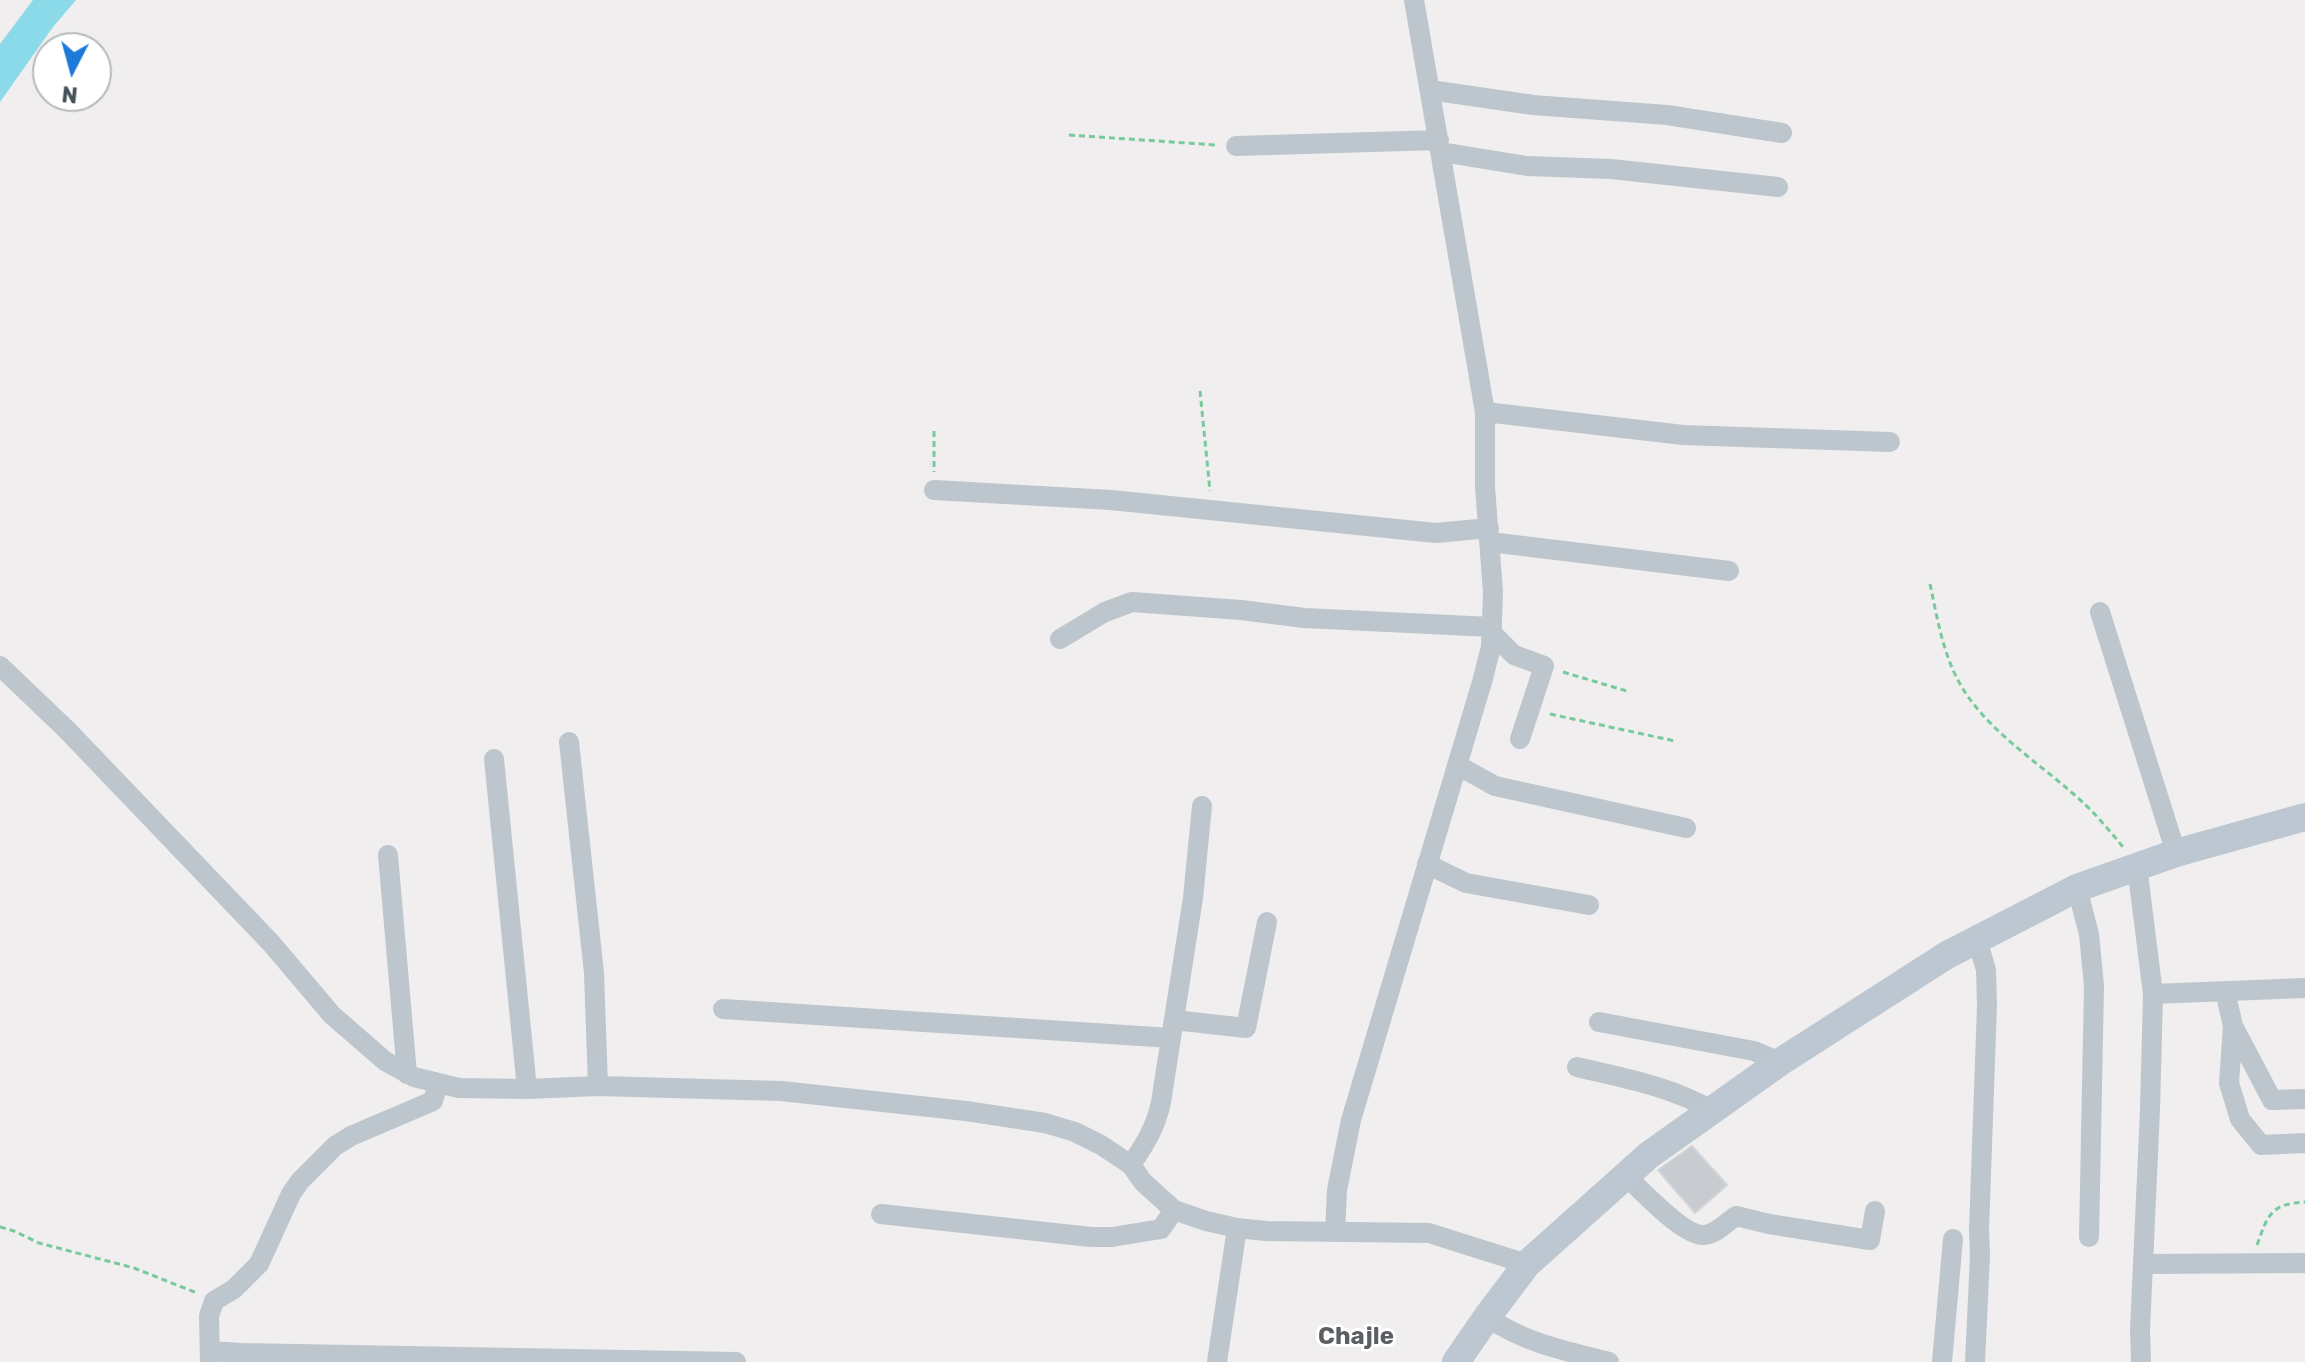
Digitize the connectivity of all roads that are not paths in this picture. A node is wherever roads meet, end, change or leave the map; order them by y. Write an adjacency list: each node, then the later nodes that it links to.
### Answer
1 (1414, 0): 2 (street)
2 (1430, 90): 3 (street); 5 (street)
3 (1782, 133)
4 (1236, 146): 5 (street)
5 (1440, 146): 6 (street); 7 (street)
6 (1778, 187)
7 (1485, 412): 8 (street); 10 (street)
8 (1890, 442)
9 (934, 490): 10 (street)
10 (1490, 535): 11 (street); 13 (street)
11 (1729, 571)
12 (2100, 612): 23 (street)
13 (1492, 630): 14 (street); 16 (street); 19 (street)
14 (1060, 639)
15 (0, 666): 40 (street)
16 (1520, 739)
17 (569, 742): 42 (street)
18 (494, 759): 43 (street)
19 (1457, 765): 22 (street); 25 (street)
20 (1202, 806): 37 (street)
21 (2305, 817): 23 (main road)
22 (1686, 828)
23 (2176, 853): 26 (main road)
24 (388, 855): 40 (street)
25 (1427, 864): 28 (street); 53 (street)
26 (2137, 866): 27 (main road); 33 (street)
27 (2077, 888): 30 (main road); 54 (street)
28 (1589, 905)
29 (1267, 922): 37 (street)
30 (1977, 939): 38 (main road); 66 (street)
31 (2305, 988): 32 (street)
32 (2225, 991): 33 (street); 36 (street)
33 (2153, 994): 58 (street)
34 (723, 1009): 37 (street)
35 (1599, 1022): 38 (street)
36 (2233, 1026): 44 (street); 46 (street)
37 (1173, 1029): 47 (street)
38 (1780, 1062): 45 (main road)
39 (1577, 1067): 45 (street)
40 (407, 1074): 41 (street)
41 (438, 1084): 43 (street); 60 (street)
42 (598, 1086): 43 (street); 47 (street)
43 (527, 1089)
44 (2305, 1099)
45 (1711, 1110): 48 (main road)
46 (2305, 1143)
47 (1131, 1165): 49 (street)
48 (1625, 1175): 50 (street); 57 (main road)
49 (1174, 1210): 51 (street); 52 (street)
50 (1875, 1211)
51 (881, 1214)
52 (1237, 1228): 53 (street); 62 (street)
53 (1335, 1232): 57 (street)
54 (2089, 1237)
55 (1953, 1239): 65 (street)
56 (2305, 1263): 58 (street)
57 (1527, 1264): 59 (main road)
58 (2143, 1264): 67 (street)
59 (1487, 1317): 63 (main road); 64 (street)
60 (211, 1356): 61 (street)
61 (736, 1362)
62 (1217, 1362)
63 (1456, 1362)
64 (1609, 1362)
65 (1942, 1362)
66 (1975, 1362)
67 (2141, 1362)

